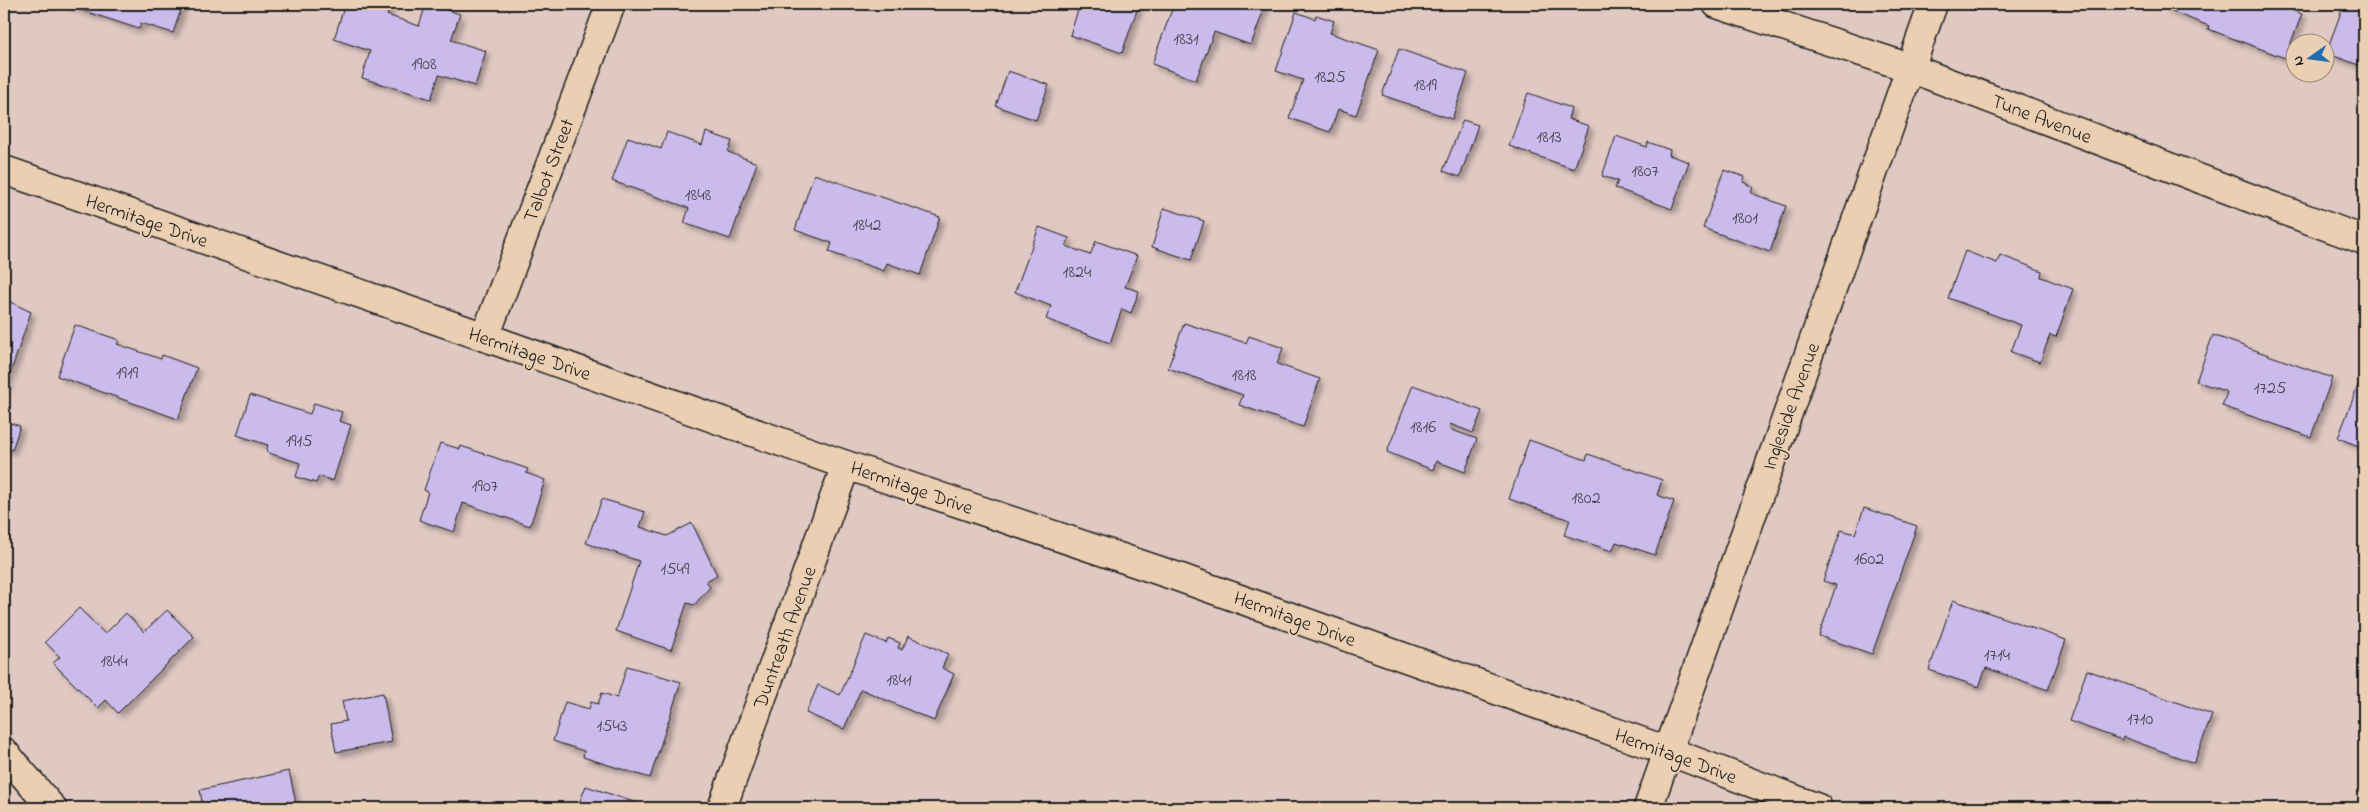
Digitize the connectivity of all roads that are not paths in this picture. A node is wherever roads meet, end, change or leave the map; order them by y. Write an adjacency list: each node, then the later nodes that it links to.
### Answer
1 (611, 4): 7 (street, Talbot Street)
2 (1717, 4): 4 (street, Tune Avenue)
3 (1933, 4): 4 (street, Ingleside Avenue)
4 (1910, 68): 6 (street, Tune Avenue); 9 (street, Ingleside Avenue)
5 (4, 170): 7 (street, Hermitage Drive)
6 (2364, 240)
7 (485, 337): 8 (street, Hermitage Drive)
8 (846, 465): 9 (street, Hermitage Drive); 12 (street, Duntreath Avenue)
9 (1668, 751): 13 (street, Ingleside Avenue); 14 (street, Hermitage Drive)
10 (4, 752): 11 (street)
11 (52, 808)
12 (722, 808)
13 (1648, 808)
14 (1818, 808)

